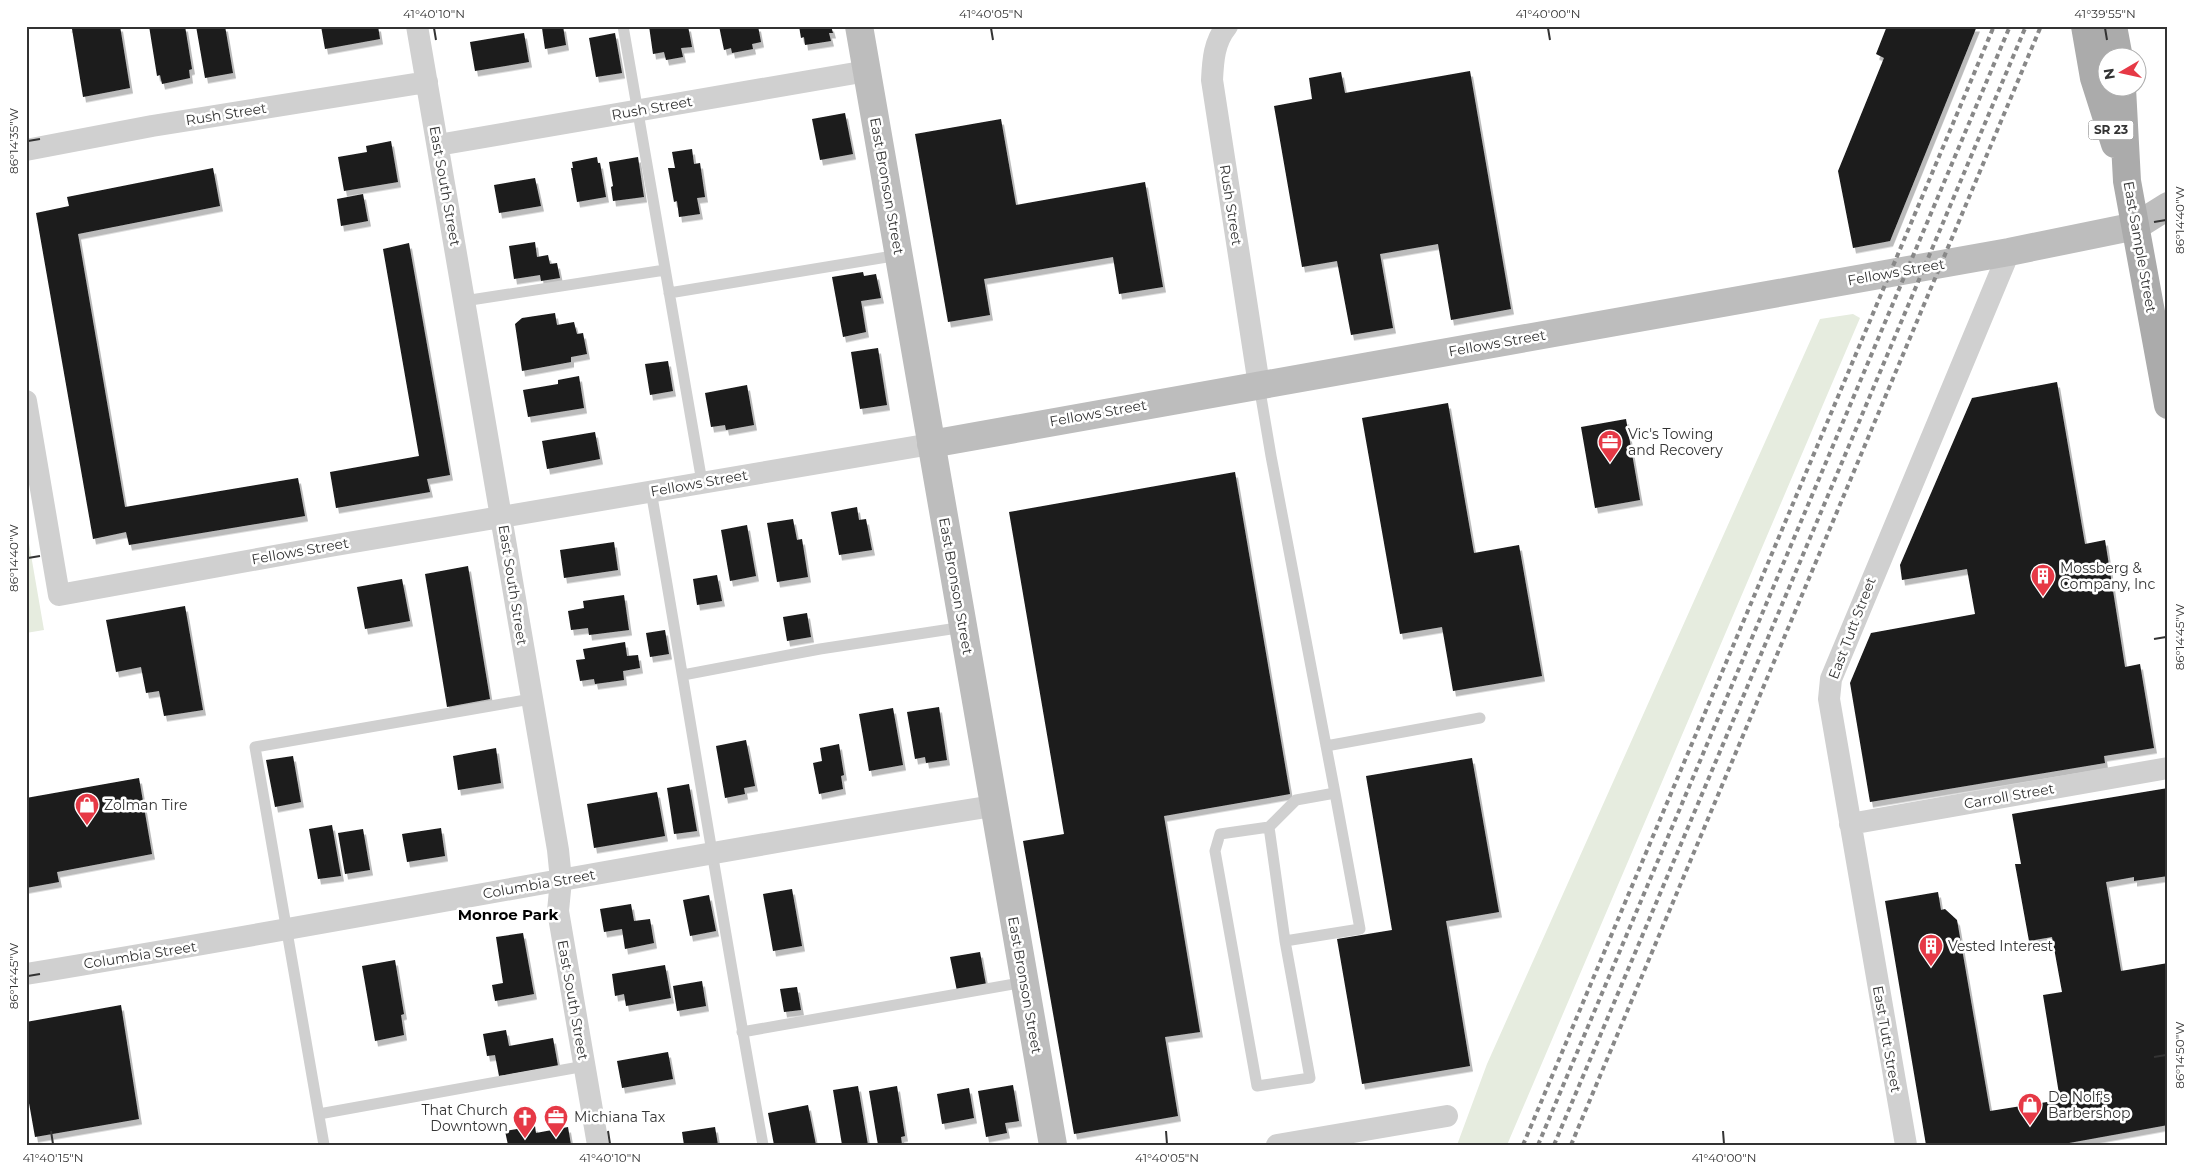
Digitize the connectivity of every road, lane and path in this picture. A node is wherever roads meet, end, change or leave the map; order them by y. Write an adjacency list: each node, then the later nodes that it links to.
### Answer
1 (417, 26): 9 (street, East South Street)
2 (623, 26): 11 (lane)
3 (859, 26): 8 (street, East Bronson Street)
4 (1227, 26): 23 (street, Rush Street)
5 (2085, 26): 14 (main road, SR 23)
6 (2113, 26): 7 (main road)
7 (2117, 48)
8 (867, 71): 11 (street, Rush Street); 19 (street, East Bronson Street)
9 (427, 82): 12 (street, East South Street); 13 (street, Rush Street)
10 (2123, 98): 14 (main road, East Sample Street / SR 23)
11 (638, 111): 12 (street, Rush Street); 20 (lane)
12 (438, 145): 22 (street, East South Street)
13 (26, 150)
14 (2128, 182): 16 (main road, East Sample Street / SR 23)
15 (2168, 206): 16 (street, Fellows Street)
16 (2136, 226): 17 (street, Fellows Street); 18 (street, Fellows Street); 25 (main road, East Sample Street / SR 23)
17 (2168, 231)
18 (2009, 252): 23 (street, Fellows Street); 38 (street, East Tutt Street)
19 (899, 255): 21 (lane); 26 (street, East Bronson Street)
20 (665, 270): 21 (lane); 22 (lane)
21 (669, 293): 27 (lane)
22 (464, 301): 29 (street, East South Street)
23 (1259, 386): 26 (street, Fellows Street); 34 (lane)
24 (26, 401): 29 (street, Fellows Street)
25 (2168, 405)
26 (931, 444): 27 (street, Fellows Street); 30 (street, East Bronson Street)
27 (702, 482): 28 (street, Fellows Street)
28 (651, 491): 29 (street, Fellows Street); 31 (lane)
29 (502, 517): 32 (street, East South Street)
30 (964, 627): 31 (lane); 37 (street, East Bronson Street)
31 (683, 675): 40 (lane)
32 (531, 699): 41 (street, East South Street); 42 (lane)
33 (1480, 718): 34 (lane)
34 (1326, 746): 36 (lane)
35 (2168, 768): 38 (street, Carroll Street)
36 (1335, 793): 39 (lane); 43 (lane)
37 (993, 806): 40 (street, Columbia Street); 45 (street, East Bronson Street)
38 (1850, 824): 55 (street, East Tutt Street)
39 (1269, 827): 43 (lane); 43 (lane)
40 (711, 854): 41 (street, Columbia Street); 46 (lane)
41 (561, 880): 42 (street, Columbia Street); 47 (street, East South Street)
42 (286, 931): 44 (street, Columbia Street); 48 (lane)
43 (1285, 941)
44 (26, 974)
45 (1025, 982): 46 (lane); 53 (street, East Bronson Street)
46 (742, 1032): 52 (lane)
47 (585, 1066): 48 (lane); 51 (street, East South Street)
48 (319, 1114): 50 (lane)
49 (1447, 1116): 54 (street)
50 (324, 1145)
51 (598, 1145)
52 (762, 1145)
53 (1053, 1145)
54 (1277, 1145)
55 (1906, 1145)

